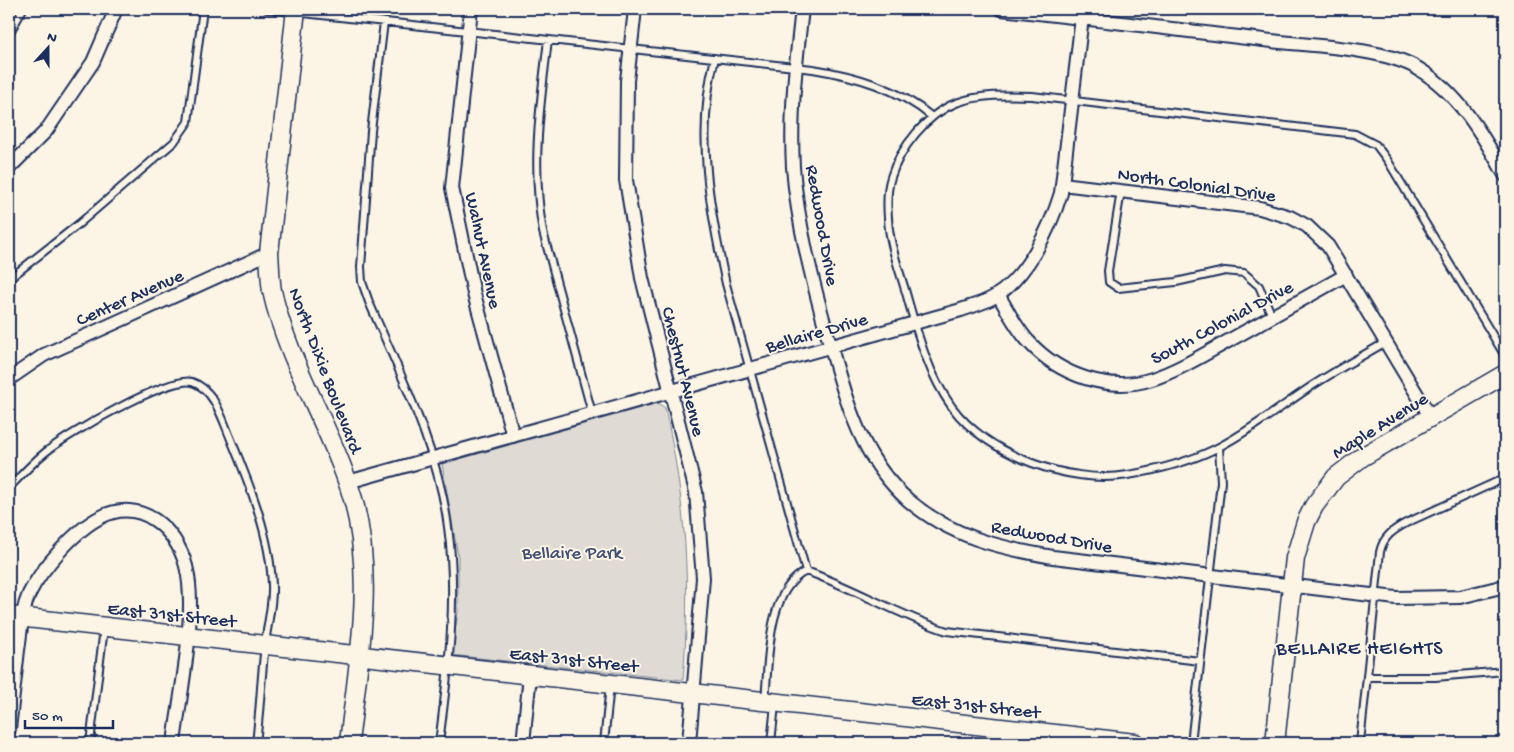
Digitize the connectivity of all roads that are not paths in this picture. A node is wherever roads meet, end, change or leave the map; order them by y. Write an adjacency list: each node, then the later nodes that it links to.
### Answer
1 (23, 9): 13 (lane)
2 (116, 9): 20 (street)
3 (203, 9): 26 (lane)
4 (267, 9): 9 (lane)
5 (471, 9): 12 (street, Walnut Avenue)
6 (635, 9): 15 (street, Chestnut Avenue)
7 (802, 9): 17 (street, Redwood Drive)
8 (1001, 9): 10 (street)
9 (296, 10): 11 (lane); 24 (street, North Dixie Boulevard)
10 (1082, 13): 18 (street, Bellaire Drive); 21 (street)
11 (384, 22): 12 (lane); 41 (lane)
12 (468, 30): 14 (lane); 39 (street, Walnut Avenue)
13 (9, 34)
14 (548, 40): 15 (lane); 37 (lane)
15 (630, 50): 16 (lane); 36 (street, Chestnut Avenue)
16 (715, 58): 17 (lane); 33 (lane)
17 (795, 67): 19 (lane); 31 (street, Redwood Drive)
18 (1072, 100): 19 (lane); 22 (street, Bellaire Drive); 32 (lane)
19 (932, 117): 29 (lane)
20 (9, 168)
21 (1505, 175)
22 (1062, 184): 23 (street, North Colonial Drive); 27 (street, Bellaire Drive)
23 (1121, 191): 25 (street, North Colonial Drive); 28 (lane)
24 (269, 253): 35 (street, Center Avenue); 43 (street, North Dixie Boulevard)
25 (1346, 274): 28 (street, South Colonial Drive); 30 (street, North Colonial Drive)
26 (9, 279)
27 (998, 294): 28 (street, South Colonial Drive); 29 (street, Bellaire Drive)
28 (1272, 316)
29 (914, 323): 31 (street, Bellaire Drive); 40 (lane)
30 (1386, 342): 38 (street, North Colonial Drive); 40 (lane)
31 (831, 346): 33 (street, Bellaire Drive); 46 (street, Redwood Drive)
32 (1505, 356)
33 (750, 369): 36 (street, Bellaire Drive); 45 (lane)
34 (1505, 374): 38 (street, Maple Avenue)
35 (9, 379)
36 (672, 391): 37 (street, Bellaire Drive); 61 (street, Chestnut Avenue)
37 (592, 413): 39 (street, Bellaire Drive)
38 (1430, 416): 47 (street, Maple Avenue)
39 (513, 436): 41 (street, Bellaire Drive)
40 (1218, 447): 46 (lane)
41 (431, 459): 43 (street, Bellaire Drive); 56 (lane)
42 (1505, 478): 49 (lane)
43 (348, 482): 54 (street, North Dixie Boulevard)
44 (9, 488): 53 (lane)
45 (806, 571): 55 (lane); 62 (lane)
46 (1210, 577): 47 (street, Redwood Drive); 55 (lane)
47 (1291, 586): 49 (street, Redwood Drive); 75 (street, Maple Avenue)
48 (1505, 586): 49 (street, Redwood Drive)
49 (1376, 596): 59 (lane)
50 (16, 616): 51 (street, East 31st Street); 52 (street); 63 (street)
51 (104, 626): 52 (street, East 31st Street); 64 (lane)
52 (188, 636): 53 (street, East 31st Street); 65 (street)
53 (265, 645): 54 (street, East 31st Street); 66 (lane)
54 (359, 655): 56 (street, East 31st Street); 67 (street, North Dixie Boulevard)
55 (1200, 661): 74 (lane)
56 (448, 665): 58 (street, East 31st Street); 68 (lane)
57 (1505, 671): 59 (lane)
58 (530, 675): 60 (street, East 31st Street); 69 (street)
59 (1367, 677): 76 (lane)
60 (610, 684): 61 (street, East 31st Street); 70 (lane)
61 (694, 693): 62 (street, East 31st Street); 71 (street, Chestnut Avenue)
62 (770, 702): 72 (lane); 73 (street, East 31st Street)
63 (9, 729)
64 (90, 743)
65 (174, 743)
66 (256, 743)
67 (349, 743)
68 (438, 743)
69 (523, 743)
70 (604, 743)
71 (688, 743)
72 (771, 743)
73 (1134, 743)
74 (1191, 743)
75 (1275, 743)
76 (1360, 743)

